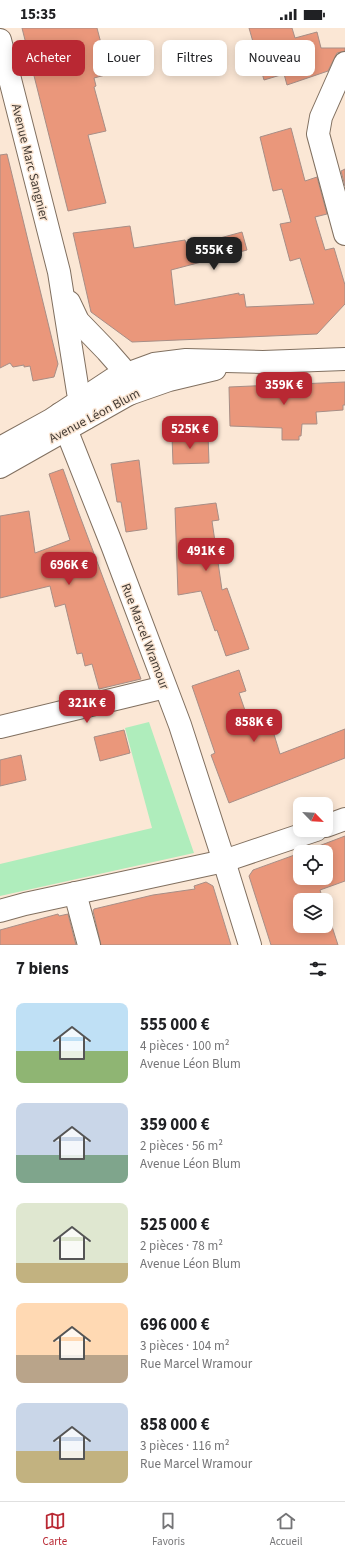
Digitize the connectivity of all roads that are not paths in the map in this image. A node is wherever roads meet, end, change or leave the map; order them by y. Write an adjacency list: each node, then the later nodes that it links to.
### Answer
1 (0, 40): 4 (street, Avenue Marc Sangnier)
2 (345, 63): 3 (street)
3 (345, 234)
4 (61, 285): 6 (street, Avenue Marc Sangnier); 7 (street, Avenue Marc Sangnier)
5 (345, 359): 6 (street, Avenue Léon Blum)
6 (126, 384): 7 (street, Avenue Léon Blum)
7 (83, 409): 8 (street, Avenue Léon Blum)
8 (63, 422): 9 (street, Avenue Léon Blum); 10 (street, Avenue Léon Blum); 11 (street, Rue Marcel Wramour)
9 (0, 448)
10 (0, 467)
11 (166, 687): 12 (street); 16 (street, Rue Marcel Wramour)
12 (0, 727)
13 (345, 818): 14 (street)
14 (333, 823)
15 (295, 837): 16 (street)
16 (224, 861): 17 (street); 20 (street, Rue Marcel Wramour)
17 (75, 893): 18 (street); 19 (street)
18 (0, 911)
19 (90, 945)
20 (250, 945)

